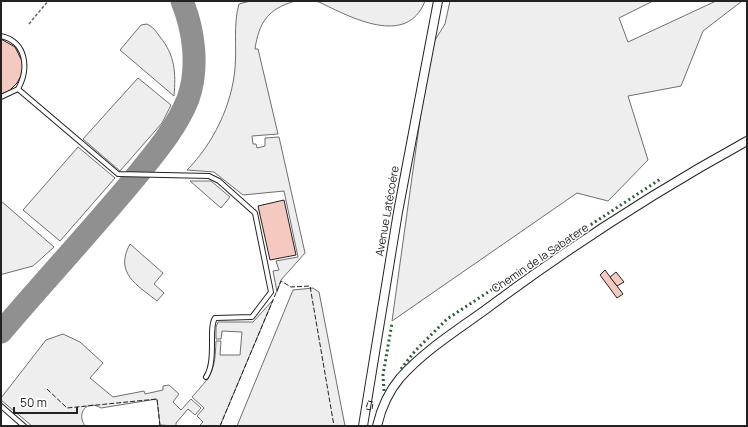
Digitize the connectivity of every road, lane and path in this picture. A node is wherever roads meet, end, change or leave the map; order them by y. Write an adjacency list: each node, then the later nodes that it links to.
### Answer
1 (48, 1): 3 (path)
2 (438, 1): 11 (street, Avenue Latécoère)
3 (29, 24)
4 (1, 36): 5 (lane)
5 (18, 89): 6 (lane); 8 (lane)
6 (1, 98)
7 (747, 141): 12 (street, Chemin de la Sabatere)
8 (206, 377)
9 (1, 406): 10 (lane)
10 (24, 426)
11 (363, 426)
12 (377, 426)

